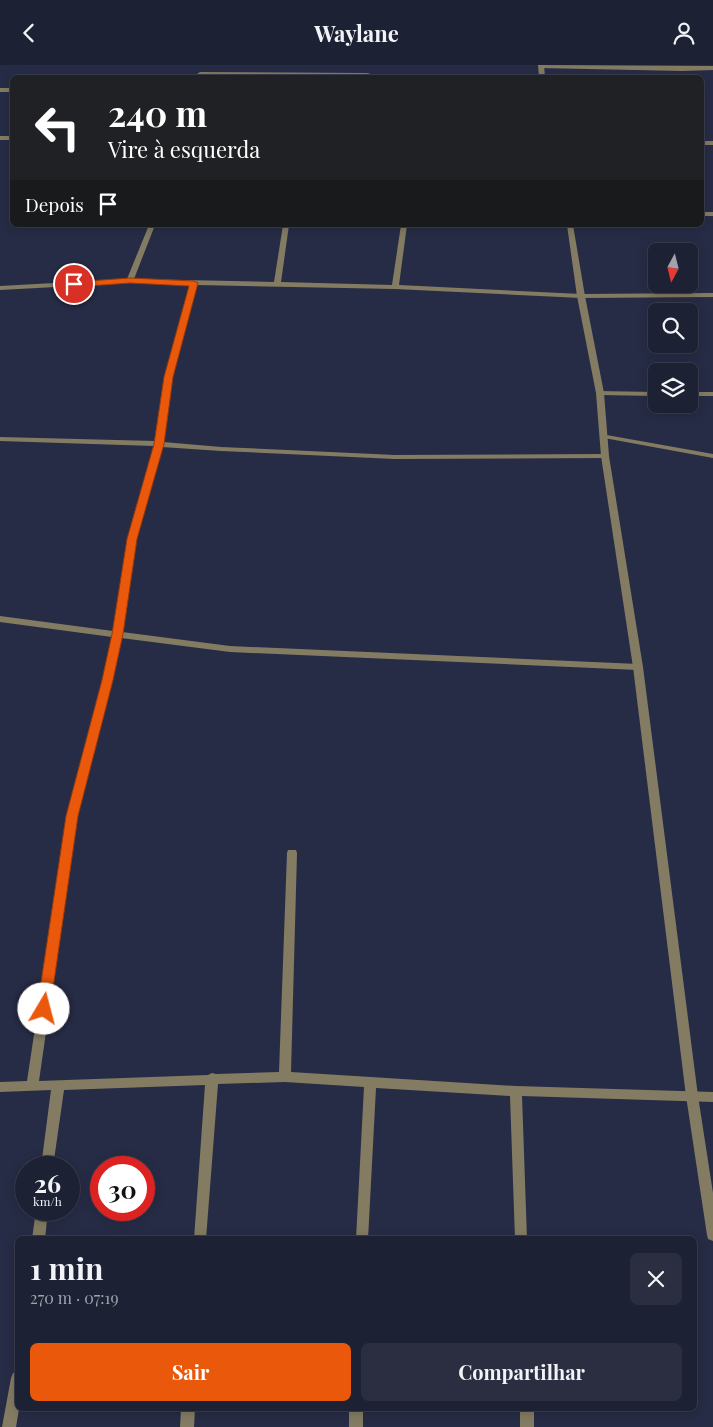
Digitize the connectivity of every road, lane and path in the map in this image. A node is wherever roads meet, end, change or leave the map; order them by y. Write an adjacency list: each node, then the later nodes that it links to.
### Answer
1 (541, 66): 2 (street)
2 (713, 68)
3 (151, 227): 7 (street)
4 (286, 227): 9 (street)
5 (404, 227): 10 (street)
6 (570, 227): 13 (street)
7 (130, 281): 8 (street); 11 (street)
8 (194, 283): 9 (street); 20 (street)
9 (277, 285): 10 (street)
10 (395, 287): 13 (street)
11 (0, 289)
12 (713, 295): 13 (street)
13 (581, 296): 14 (street)
14 (600, 393): 15 (street); 18 (street)
15 (648, 394)
16 (698, 394): 17 (street)
17 (713, 394)
18 (604, 436): 21 (street); 22 (street)
19 (0, 439): 20 (street)
20 (159, 444): 21 (street); 24 (street)
21 (605, 456): 25 (street)
22 (713, 456)
23 (0, 619): 24 (street)
24 (118, 634): 25 (street); 30 (street)
25 (638, 667): 34 (street)
26 (292, 853): 27 (street)
27 (285, 1077): 28 (street); 29 (street)
28 (212, 1079): 31 (street); 40 (street)
29 (370, 1083): 33 (street); 41 (street)
30 (32, 1086): 31 (street); 32 (street)
31 (58, 1086): 36 (street)
32 (0, 1087)
33 (516, 1091): 34 (street); 42 (street)
34 (692, 1096): 35 (street); 38 (street)
35 (713, 1097)
36 (48, 1156)
37 (40, 1221): 39 (street)
38 (713, 1235)
39 (38, 1236)
40 (200, 1236)
41 (362, 1236)
42 (521, 1236)
43 (15, 1394): 47 (street)
44 (188, 1411): 48 (street)
45 (356, 1411): 49 (street)
46 (527, 1411): 50 (street)
47 (9, 1427)
48 (187, 1427)
49 (356, 1427)
50 (528, 1427)

